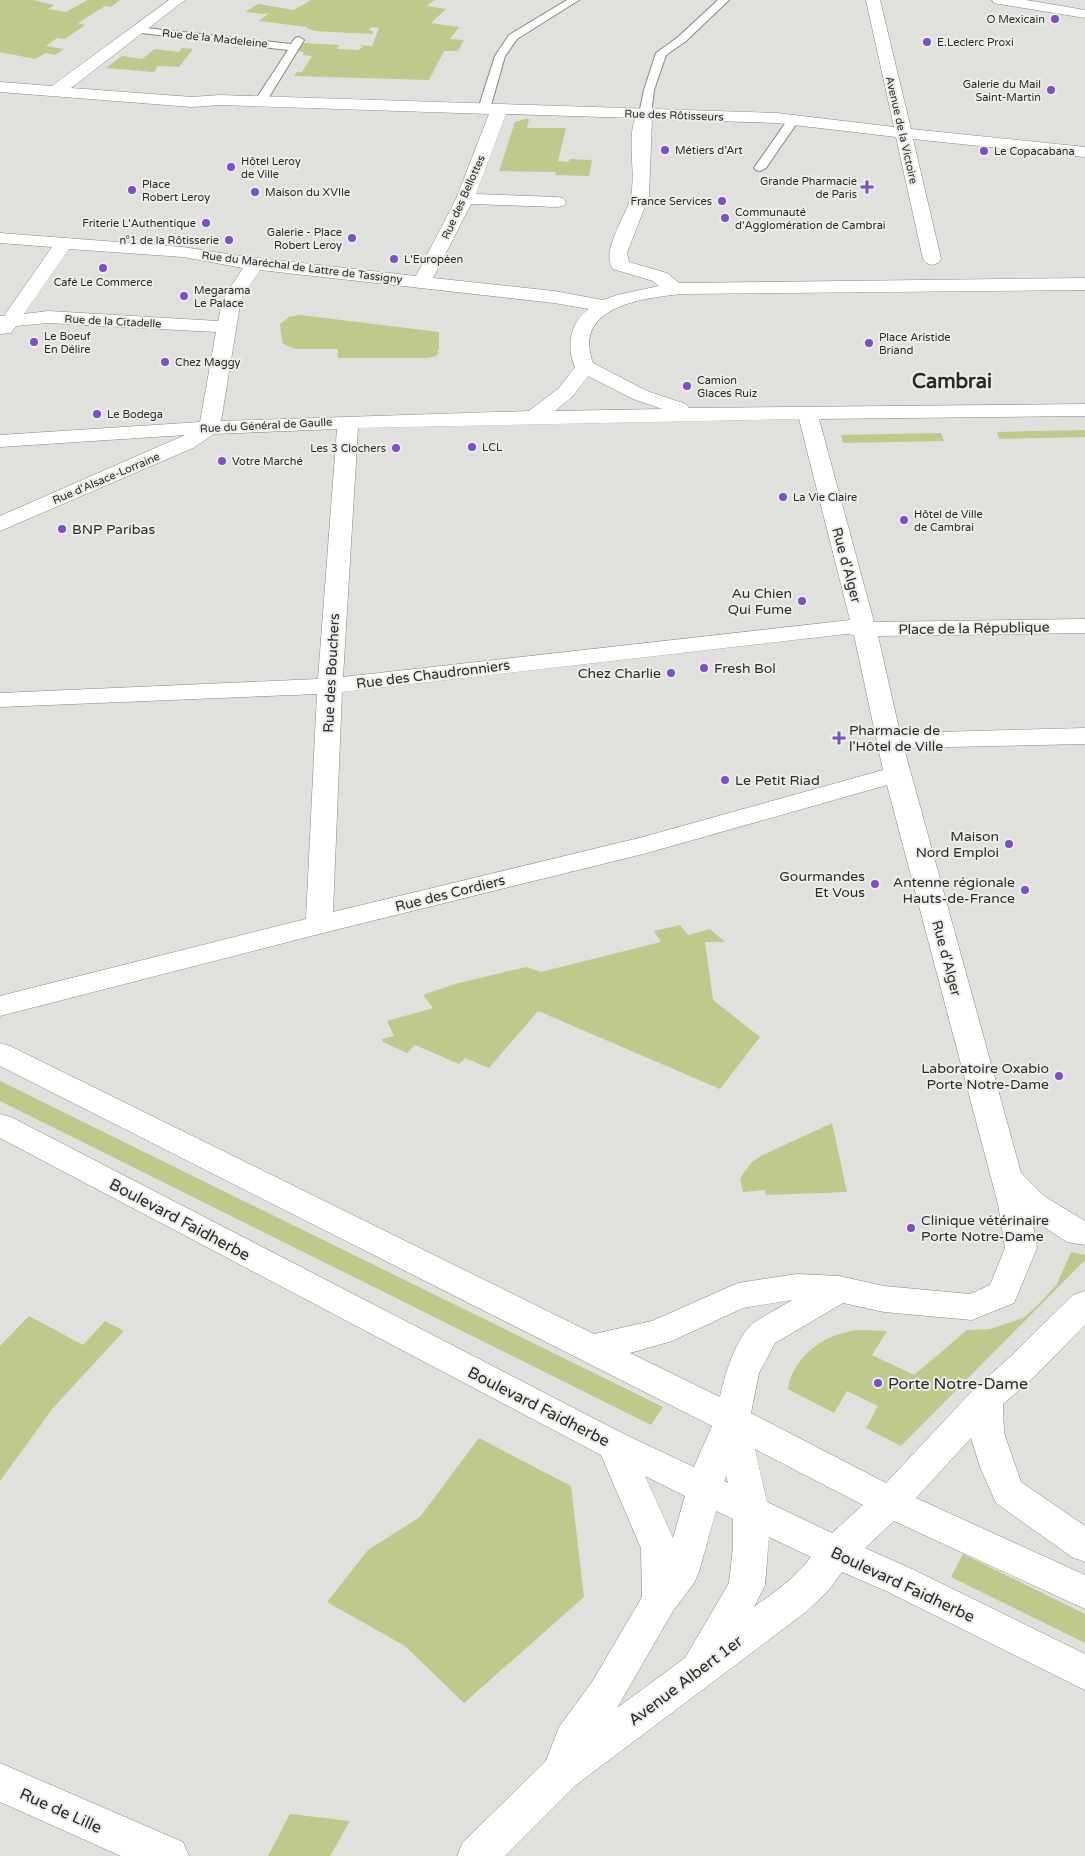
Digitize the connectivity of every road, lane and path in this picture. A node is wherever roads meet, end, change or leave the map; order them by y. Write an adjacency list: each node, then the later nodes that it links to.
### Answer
1 (157, 0): 6 (street)
2 (574, 0): 12 (lane)
3 (724, 0): 13 (lane)
4 (873, 0): 15 (street, Avenue de la Victoire)
5 (999, 0): 7 (street)
6 (176, 2): 8 (street)
7 (1085, 14)
8 (137, 30): 10 (street); 11 (lane, Rue de la Madeleine)
9 (0, 88): 10 (street)
10 (55, 92): 11 (street)
11 (260, 102): 12 (street, Rue des Rôtisseurs)
12 (492, 109): 13 (street, Rue des Rôtisseurs); 18 (street, Rue des Bellottes)
13 (645, 114): 14 (street, Rue des Rôtisseurs); 28 (street)
14 (793, 120): 15 (street, Rue des Rôtisseurs); 17 (lane)
15 (902, 134): 16 (street, Rue des Rôtisseurs); 22 (street, Avenue de la Victoire)
16 (1085, 152)
17 (760, 168)
18 (465, 199): 19 (street); 24 (street, Rue des Bellottes)
19 (558, 202)
20 (0, 238): 21 (street, Rue du Maréchal de Lattre de Tassigny)
21 (64, 243): 23 (street, Rue du Maréchal de Lattre de Tassigny); 30 (street)
22 (932, 259): 26 (street); 27 (street)
23 (256, 263): 24 (street, Rue du Maréchal de Lattre de Tassigny); 31 (street)
24 (422, 282): 29 (street, Rue du Maréchal de Lattre de Tassigny)
25 (1085, 284): 26 (street)
26 (1048, 285): 27 (street)
27 (827, 286): 28 (street)
28 (674, 290): 29 (street)
29 (603, 306): 32 (street)
30 (4, 326): 31 (street, Rue de la Citadelle)
31 (226, 328): 38 (street)
32 (585, 367): 35 (street); 36 (street)
33 (1085, 410): 34 (street)
34 (807, 412): 35 (street); 42 (street, Rue d'Alger)
35 (702, 414): 36 (street)
36 (533, 418): 37 (street, Rue du Général de Gaulle)
37 (348, 422): 38 (street, Rue du Général de Gaulle); 43 (street, Rue des Bouchers)
38 (209, 428): 39 (street, Rue du Général de Gaulle); 40 (street, Rue d'Alsace-Lorraine)
39 (0, 441)
40 (0, 524)
41 (1085, 626): 42 (street, Place de la République)
42 (864, 628): 43 (street, Rue des Chaudronniers); 46 (street, Rue d'Alger)
43 (330, 686): 44 (street, Rue des Chaudronniers); 48 (street, Rue des Bouchers)
44 (0, 700)
45 (1085, 736): 46 (street)
46 (889, 741): 47 (street, Rue d'Alger)
47 (897, 774): 48 (street, Rue des Cordiers); 52 (street, Rue d'Alger)
48 (319, 925): 49 (street, Rue des Cordiers)
49 (0, 1006)
50 (0, 1053): 56 (street)
51 (0, 1125): 59 (street, Boulevard Faidherbe)
52 (1007, 1178): 53 (street); 54 (street, Rue d'Alger)
53 (1085, 1233)
54 (839, 1289): 56 (street); 58 (street)
55 (1085, 1304): 57 (street, Avenue Albert 1er)
56 (589, 1349): 58 (street)
57 (986, 1399): 61 (street, Avenue Albert 1er); 63 (street)
58 (732, 1420): 60 (street); 61 (street); 62 (street)
59 (614, 1445): 60 (street, Boulevard Faidherbe); 66 (street)
60 (704, 1489): 62 (street, Boulevard Faidherbe); 66 (street)
61 (890, 1502): 64 (street, Avenue Albert 1er); 65 (street)
62 (751, 1511): 64 (street, Boulevard Faidherbe); 68 (street)
63 (1085, 1546)
64 (836, 1552): 67 (street, Boulevard Faidherbe); 68 (street, Avenue Albert 1er)
65 (1085, 1593)
66 (660, 1599): 69 (street)
67 (1085, 1672)
68 (694, 1674): 69 (street, Avenue Albert 1er)
69 (562, 1772): 73 (street, Avenue Albert 1er)
70 (0, 1782): 71 (street, Rue de Lille)
71 (130, 1847): 72 (street, Rue de Lille)
72 (169, 1856)
73 (476, 1856)

